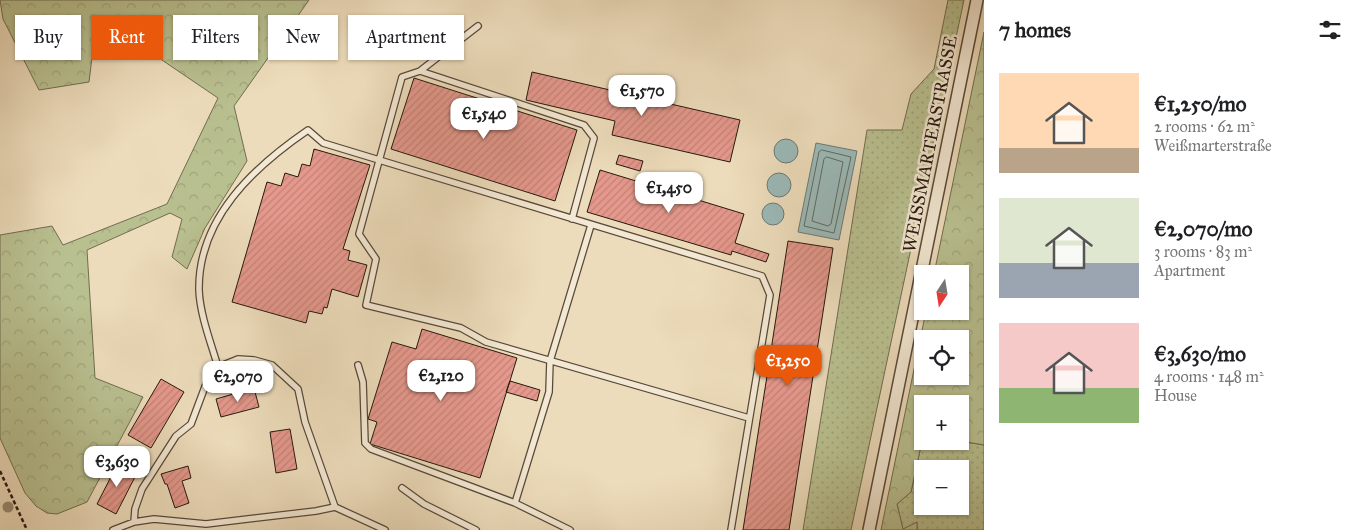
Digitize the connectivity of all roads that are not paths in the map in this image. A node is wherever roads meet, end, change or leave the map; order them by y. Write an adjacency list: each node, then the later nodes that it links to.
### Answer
1 (977, 0): 20 (street, WEISSMARTERSTRASSE)
2 (478, 26): 3 (lane)
3 (420, 71): 4 (lane); 5 (lane)
4 (379, 159): 5 (lane); 7 (lane); 9 (lane)
5 (572, 219): 6 (lane)
6 (591, 225): 7 (lane); 10 (lane)
7 (550, 361): 10 (lane); 12 (lane)
8 (358, 365): 12 (lane)
9 (218, 367): 13 (lane); 14 (lane)
10 (749, 418): 19 (lane)
11 (402, 488): 17 (lane)
12 (515, 502): 18 (lane)
13 (335, 507): 14 (lane); 16 (lane)
14 (134, 522): 15 (lane)
15 (113, 530)
16 (385, 530)
17 (476, 530)
18 (570, 530)
19 (731, 530)
20 (869, 530)

